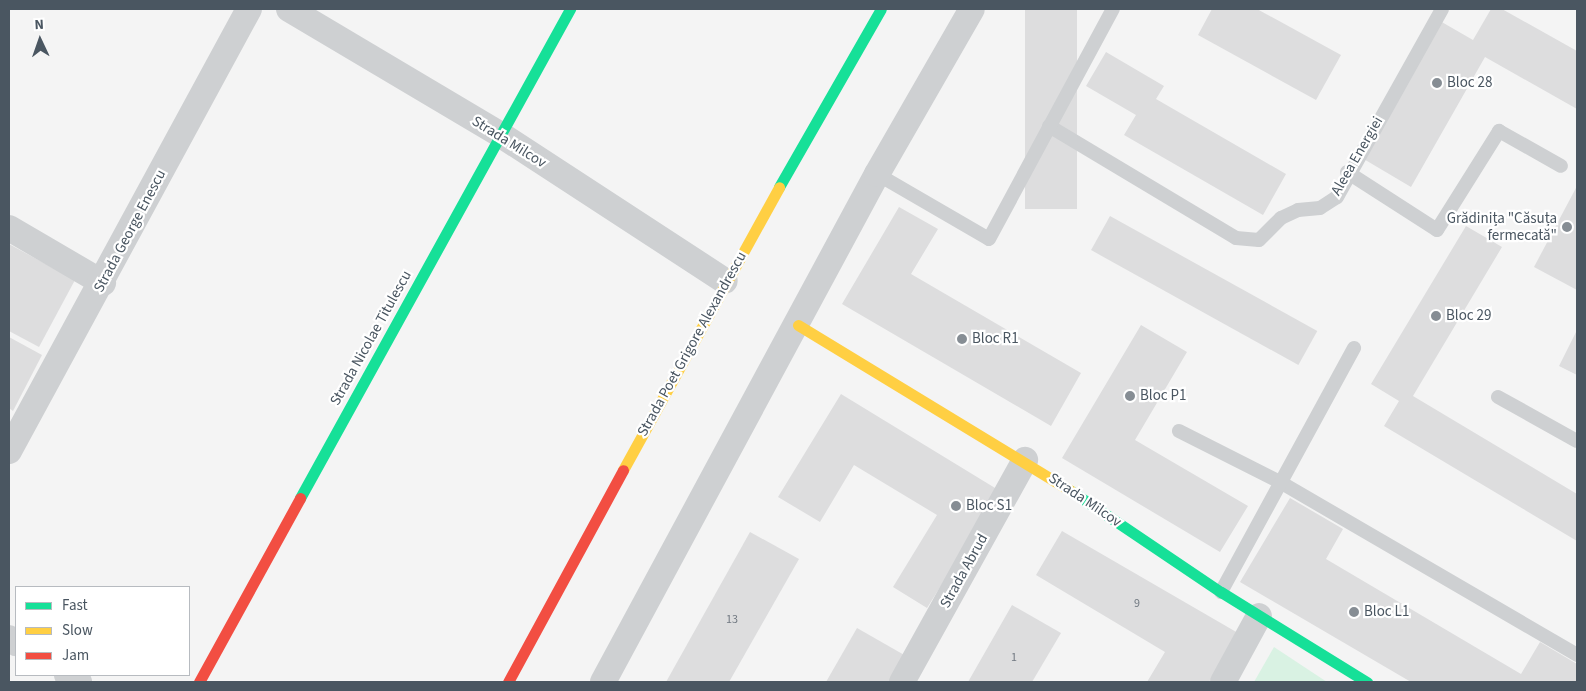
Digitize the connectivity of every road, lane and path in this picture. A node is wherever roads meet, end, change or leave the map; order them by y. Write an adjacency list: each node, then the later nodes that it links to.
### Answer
1 (249, 9): 15 (street, Strada George Enescu)
2 (289, 9): 9 (street, Strada Milcov)
3 (570, 9): 9 (street, Strada Nicolae Titulescu)
4 (881, 9): 14 (street, Strada Poet Grigore Alexandrescu)
5 (972, 9): 12 (street)
6 (1113, 9): 8 (lane)
7 (1442, 9): 11 (lane, Aleea Energiei)
8 (1048, 126): 11 (lane, Aleea Energiei); 12 (lane)
9 (501, 135): 14 (street, Strada Milcov); 27 (street, Strada Nicolae Titulescu)
10 (1561, 166): 11 (lane)
11 (1347, 172)
12 (878, 174): 16 (street)
13 (9, 228): 15 (street)
14 (725, 282): 28 (street, Strada Poet Grigore Alexandrescu)
15 (103, 283): 21 (street, Strada George Enescu)
16 (798, 325): 22 (street, Strada Milcov); 29 (street)
17 (1354, 348): 23 (lane)
18 (1498, 397): 20 (lane)
19 (1180, 431): 23 (lane)
20 (1577, 442)
21 (9, 451)
22 (1025, 460): 24 (street, Strada Milcov); 30 (street, Strada Abrud)
23 (1280, 482): 24 (lane); 26 (lane)
24 (1221, 592): 25 (street, Strada Milcov)
25 (1259, 616): 31 (street); 32 (street, Strada Milcov)
26 (1577, 655)
27 (198, 682)
28 (508, 682)
29 (603, 682)
30 (902, 682)
31 (1223, 682)
32 (1367, 682)

